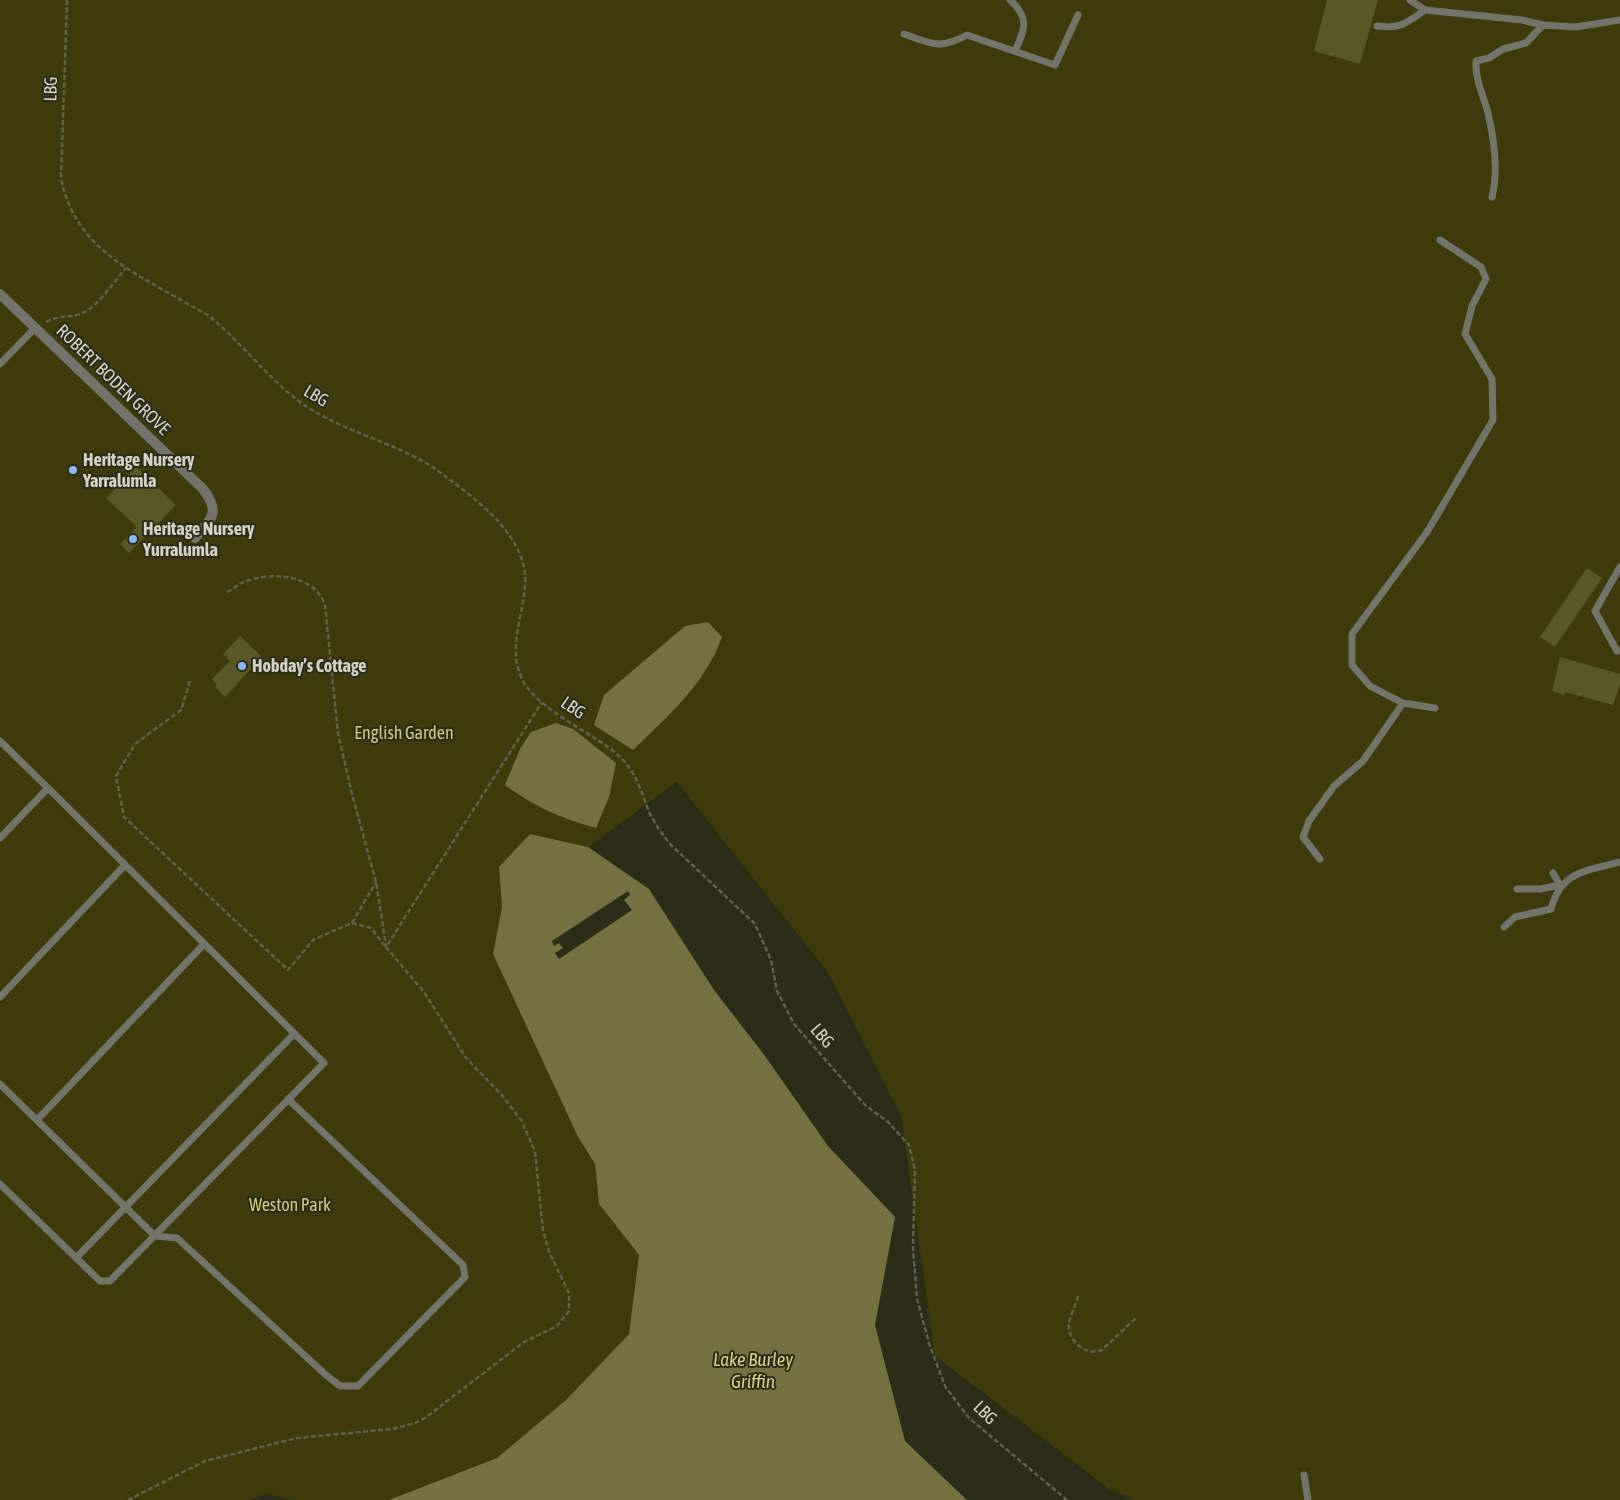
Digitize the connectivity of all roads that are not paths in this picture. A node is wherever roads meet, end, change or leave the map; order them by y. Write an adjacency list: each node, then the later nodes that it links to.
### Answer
1 (1010, 0): 9 (lane)
2 (1410, 0): 3 (lane)
3 (1425, 10): 6 (lane); 7 (lane)
4 (1078, 16): 9 (lane)
5 (1620, 20): 6 (lane)
6 (1543, 25): 10 (lane)
7 (1377, 26)
8 (904, 34): 9 (lane)
9 (1014, 51)
10 (1492, 197)
11 (1440, 240): 18 (lane)
12 (0, 294): 13 (street, ROBERT BODEN GROVE)
13 (36, 328): 14 (lane); 15 (street, ROBERT BODEN GROVE)
14 (0, 364)
15 (195, 538)
16 (1620, 567): 17 (lane)
17 (1616, 652)
18 (1403, 703): 19 (lane); 23 (lane)
19 (1435, 708)
20 (0, 741): 21 (lane)
21 (48, 788): 22 (lane); 25 (lane)
22 (0, 838)
23 (1320, 859)
24 (1620, 862): 27 (lane)
25 (125, 865): 30 (lane); 31 (lane)
26 (1553, 873): 27 (lane)
27 (1560, 885): 28 (lane); 29 (lane)
28 (1517, 889)
29 (1504, 926)
30 (204, 944): 32 (lane); 35 (lane)
31 (0, 997)
32 (294, 1034): 34 (lane); 37 (lane)
33 (0, 1084): 35 (lane)
34 (288, 1099): 38 (lane); 38 (lane)
35 (37, 1120): 37 (lane)
36 (0, 1184): 39 (lane)
37 (126, 1207): 38 (lane); 39 (lane)
38 (155, 1236): 39 (lane)
39 (76, 1258)
40 (1304, 1475): 41 (lane)
41 (1308, 1500)

